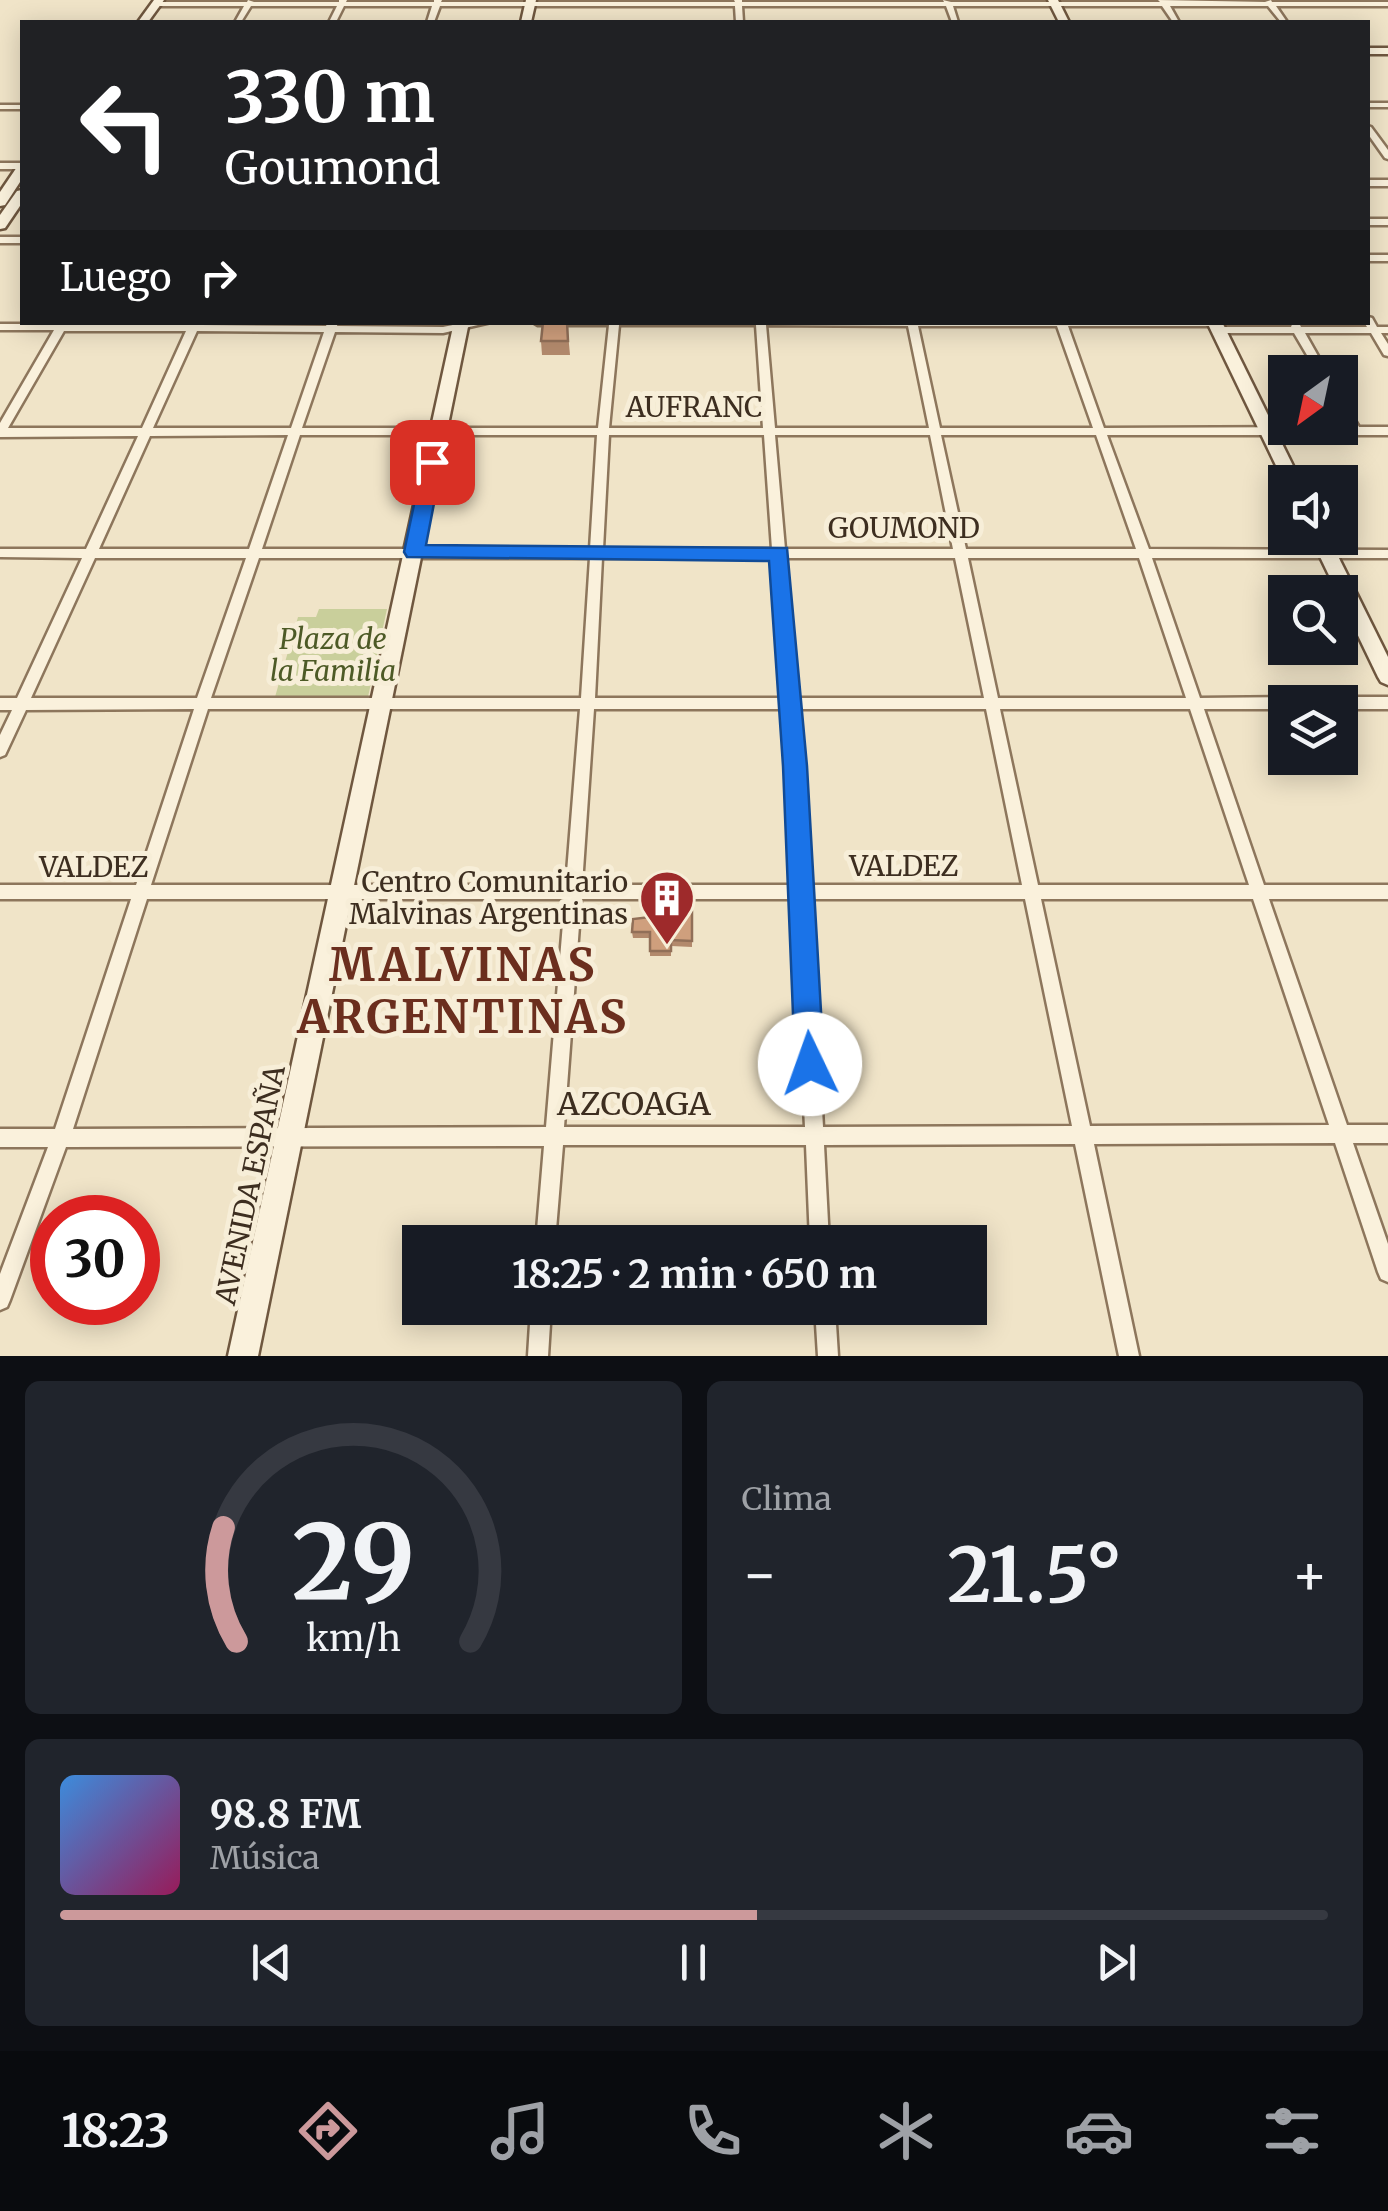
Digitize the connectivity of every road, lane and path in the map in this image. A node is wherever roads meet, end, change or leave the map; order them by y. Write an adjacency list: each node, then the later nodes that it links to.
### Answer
1 (157, 2): 2 (street)
2 (250, 2): 3 (street)
3 (342, 2): 4 (street)
4 (437, 2): 5 (street)
5 (530, 2): 6 (street)
6 (632, 2): 7 (street)
7 (738, 2): 8 (street)
8 (843, 2): 9 (street)
9 (948, 2): 10 (street)
10 (1057, 2): 11 (street)
11 (1163, 2): 12 (street)
12 (1269, 2): 13 (street)
13 (1374, 2): 14 (street); 15 (street)
14 (1388, 4)
15 (1388, 18)
16 (1378, 143): 17 (street)
17 (1388, 156)
18 (20, 171): 20 (main road)
19 (20, 197): 21 (main road)
20 (0, 202)
21 (0, 225)
22 (62, 325): 30 (street); 31 (street); 45 (street)
23 (461, 325): 34 (street); 46 (main road, AVENIDA ESPAÑA)
24 (614, 325): 47 (street)
25 (761, 325): 48 (street)
26 (912, 325): 38 (street)
27 (1062, 325): 41 (street)
28 (1164, 325): 32 (street)
29 (1371, 325): 33 (street); 35 (street); 36 (street)
30 (0, 326)
31 (194, 326): 34 (street); 39 (street)
32 (1216, 326): 33 (street); 42 (main road)
33 (1295, 326): 37 (street)
34 (331, 327): 40 (street)
35 (1388, 330)
36 (1388, 353)
37 (1312, 355)
38 (933, 429): 41 (street, AUFRANC); 48 (street, AUFRANC); 57 (street)
39 (144, 431): 40 (street, AUFRANC); 45 (street, AUFRANC); 54 (street)
40 (294, 431): 46 (street, AUFRANC); 51 (street)
41 (1100, 431): 42 (street, AUFRANC); 58 (street)
42 (1268, 431)
43 (1358, 431): 44 (street, AUFRANC)
44 (1388, 431)
45 (0, 432)
46 (438, 432): 47 (street, AUFRANC); 52 (main road, AVENIDA ESPAÑA)
47 (603, 432): 48 (street, AUFRANC); 55 (street)
48 (770, 432): 56 (street)
49 (1268, 548): 58 (street, GOUMOND)
50 (1358, 550): 59 (street, GOUMOND)
51 (253, 552): 52 (street, GOUMOND); 54 (street, GOUMOND); 72 (street)
52 (414, 552): 55 (street, GOUMOND); 63 (main road, AVENIDA ESPAÑA)
53 (0, 553): 54 (street, GOUMOND)
54 (88, 553): 67 (street)
55 (597, 554): 56 (street, GOUMOND); 62 (street)
56 (779, 554): 57 (street, GOUMOND); 68 (street)
57 (961, 554): 58 (street, GOUMOND); 69 (street)
58 (1144, 554): 70 (street)
59 (1388, 554)
60 (1328, 555): 61 (main road)
61 (1388, 677)
62 (588, 702): 63 (street); 68 (street); 74 (street)
63 (381, 703): 72 (street); 81 (main road, AVENIDA ESPAÑA)
64 (1358, 703): 65 (street)
65 (1388, 703)
66 (0, 704): 67 (street)
67 (22, 704): 72 (street); 73 (street)
68 (791, 704): 69 (street); 75 (street)
69 (994, 704): 70 (street); 78 (street)
70 (1195, 704): 71 (street); 79 (street)
71 (1268, 704)
72 (202, 705): 77 (street)
73 (0, 752)
74 (572, 891): 75 (street, VALDEZ); 81 (street, VALDEZ); 84 (street)
75 (800, 891): 78 (street, VALDEZ); 82 (street)
76 (0, 892): 77 (street, VALDEZ)
77 (141, 892): 81 (street, VALDEZ); 89 (street)
78 (1031, 892): 79 (street, VALDEZ); 83 (street)
79 (1260, 892): 80 (street, VALDEZ); 85 (street)
80 (1388, 892)
81 (343, 893): 87 (main road, AVENIDA ESPAÑA)
82 (813, 1133): 83 (street, AZCOAGA); 84 (street, AZCOAGA); 91 (street)
83 (1082, 1133): 85 (street, AZCOAGA); 99 (street)
84 (554, 1134): 87 (street, AZCOAGA); 90 (street)
85 (1341, 1134): 86 (street, AZCOAGA); 92 (street)
86 (1388, 1134)
87 (292, 1136): 89 (street, AZCOAGA); 96 (main road, AVENIDA ESPAÑA)
88 (0, 1138): 89 (street, AZCOAGA)
89 (61, 1138): 93 (street)
90 (547, 1225)
91 (819, 1225)
92 (1388, 1272)
93 (0, 1300)
94 (540, 1325): 97 (street)
95 (826, 1325): 98 (street)
96 (243, 1356)
97 (538, 1356)
98 (828, 1356)
99 (1128, 1356)

